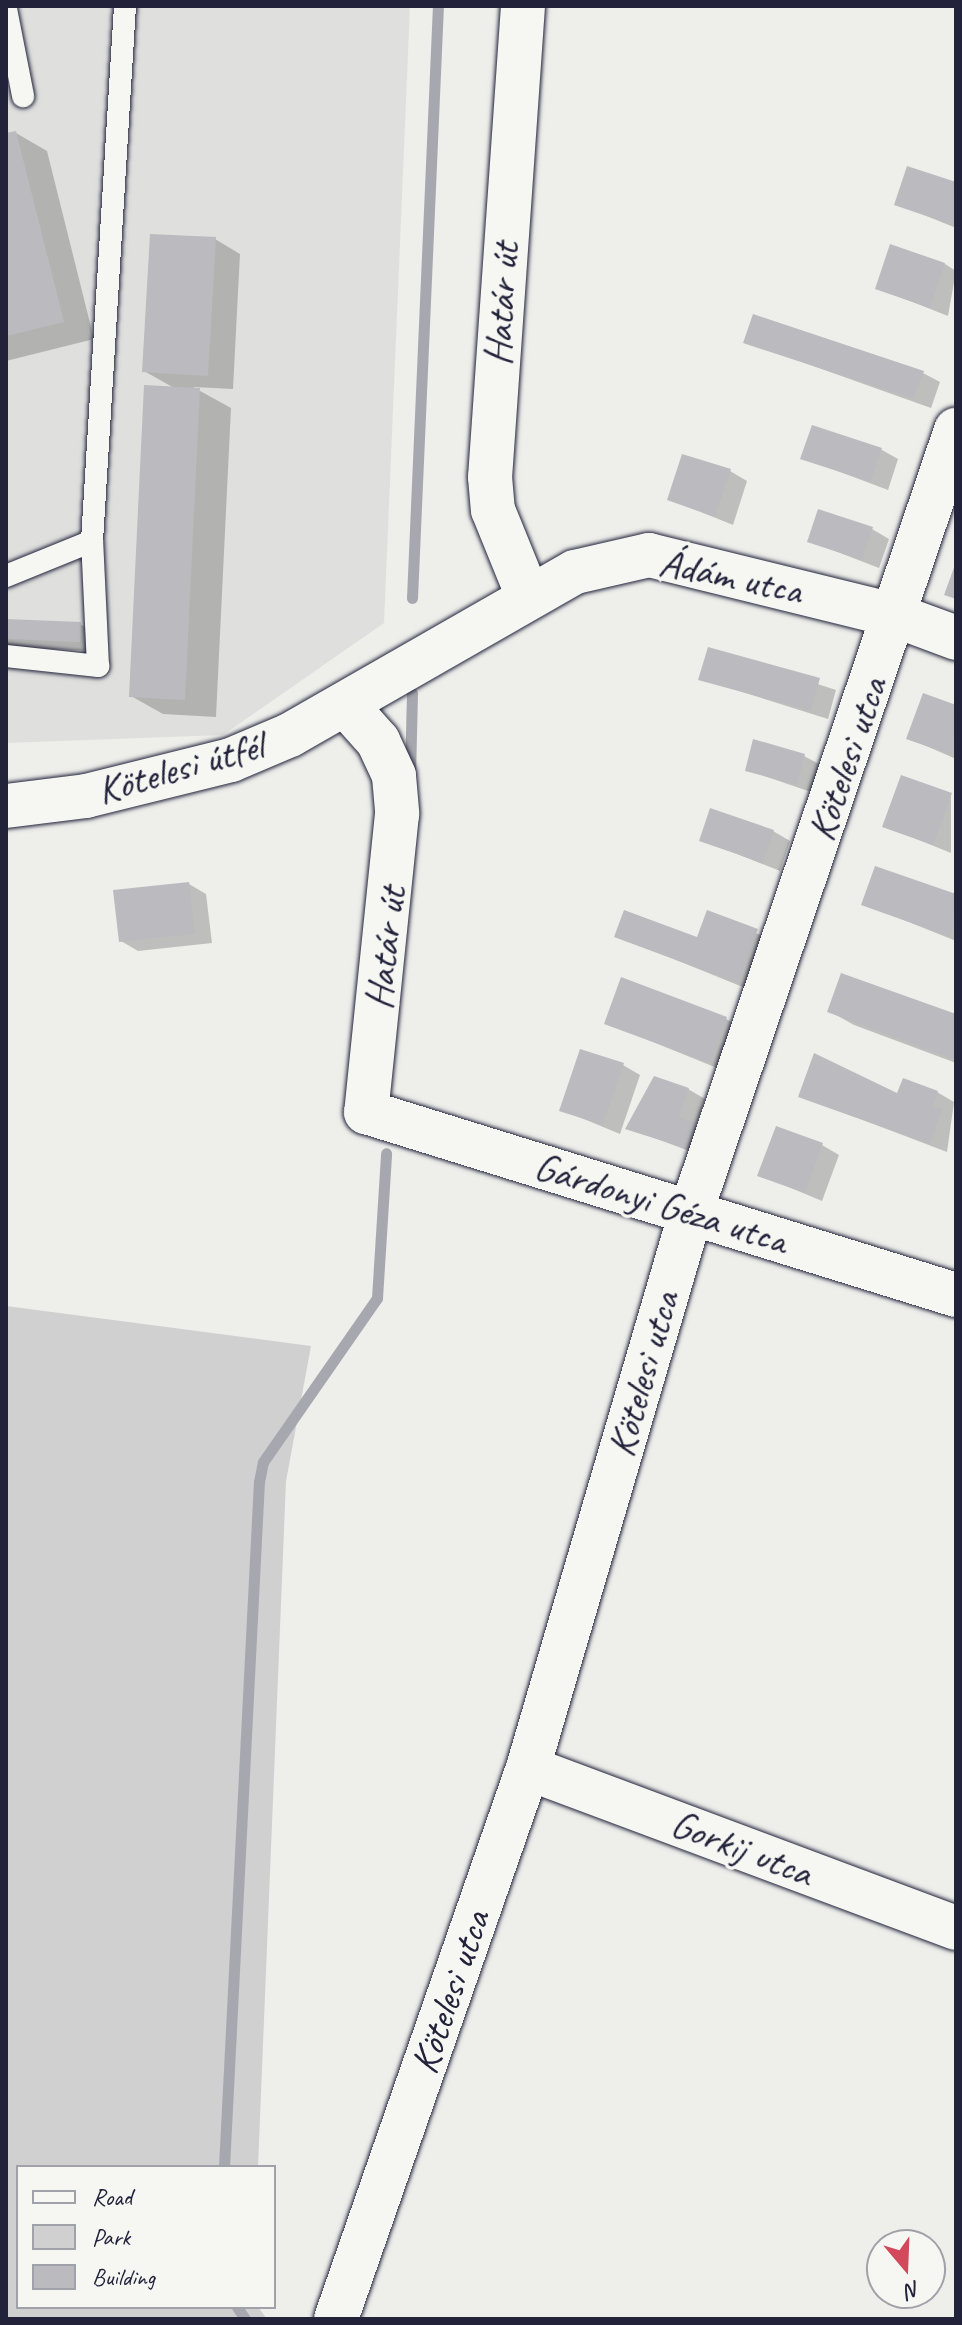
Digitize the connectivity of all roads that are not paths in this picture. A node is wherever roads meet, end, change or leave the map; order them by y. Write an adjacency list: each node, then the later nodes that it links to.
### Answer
1 (125, 6): 6 (lane)
2 (523, 6): 8 (street, Határ út)
3 (11, 8): 4 (lane)
4 (23, 96)
5 (956, 430): 9 (street, Kötelesi utca)
6 (92, 541): 7 (lane); 11 (lane)
7 (6, 576)
8 (528, 596): 9 (street, Ádám utca); 12 (street, Ádám utca)
9 (897, 616): 10 (street, Ádám utca); 15 (street, Kötelesi utca)
10 (956, 638)
11 (6, 656)
12 (345, 704): 13 (street, Kötelesi útfél); 14 (street, Határ út)
13 (6, 806)
14 (366, 1112): 15 (street, Gárdonyi Géza utca)
15 (691, 1212): 16 (street, Gárdonyi Géza utca); 17 (street, Kötelesi utca)
16 (956, 1295)
17 (528, 1768): 18 (street, Gorkij utca); 19 (street, Kötelesi utca)
18 (956, 1928)
19 (336, 2319)

